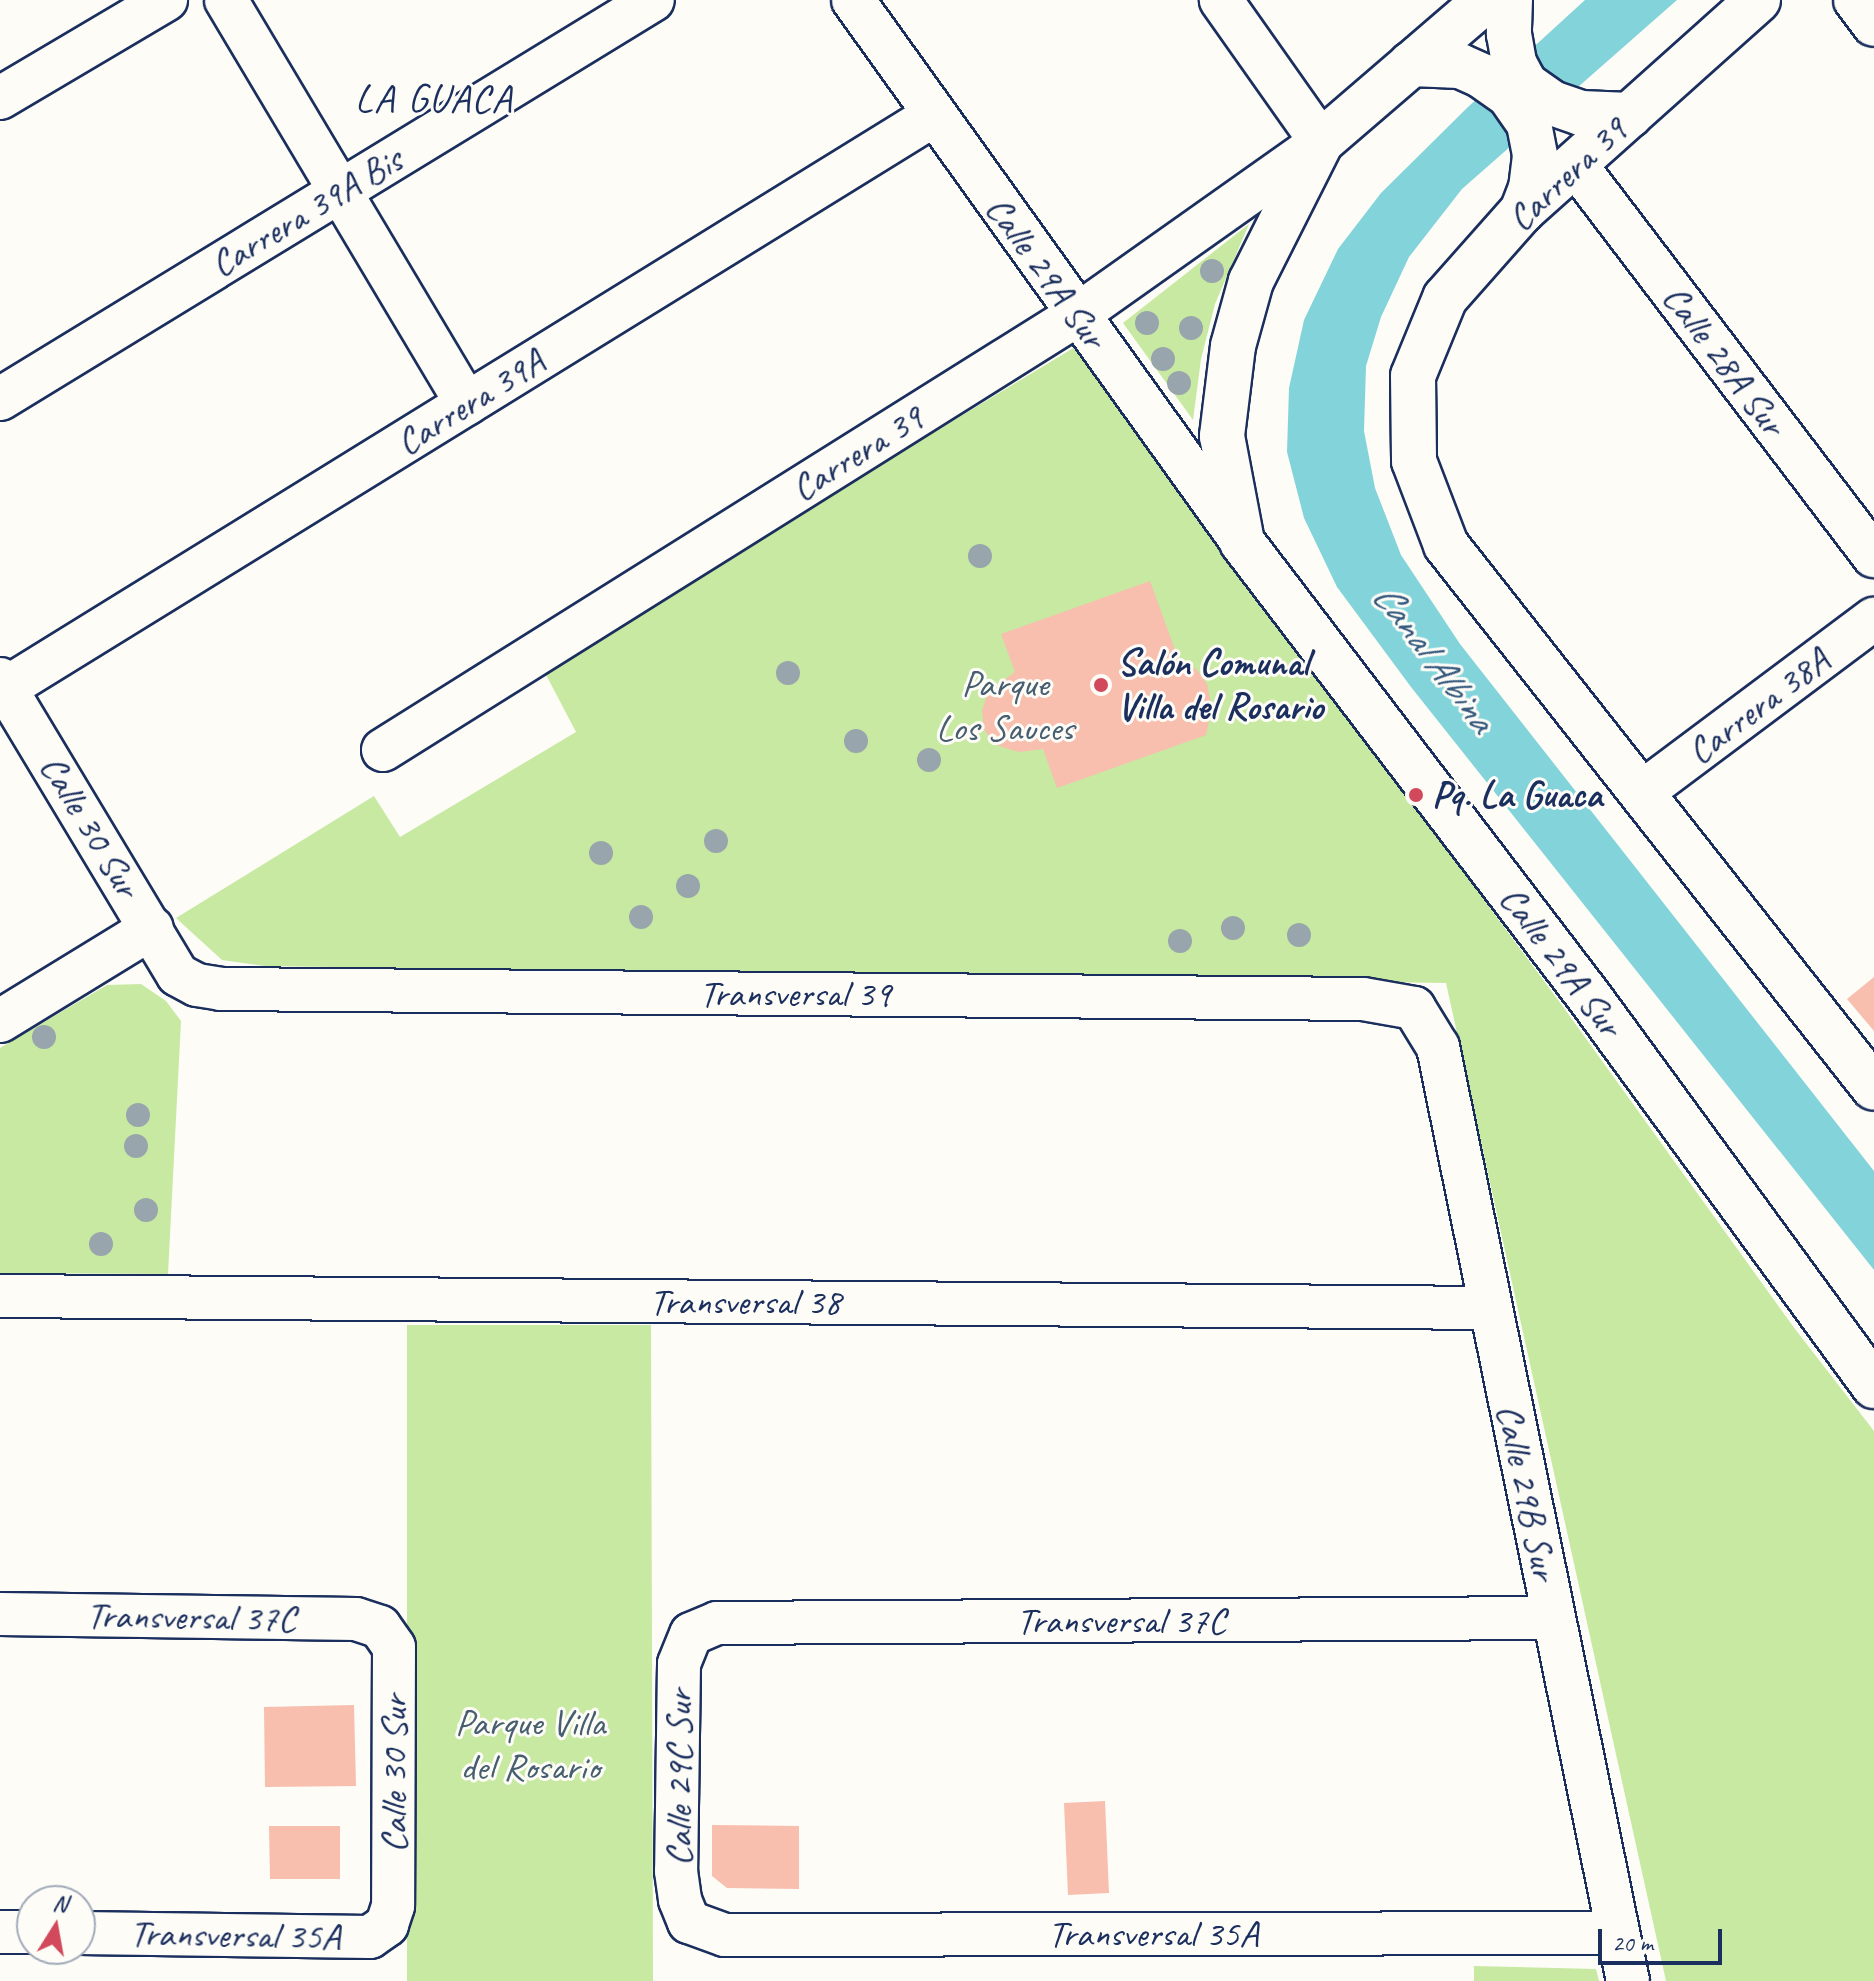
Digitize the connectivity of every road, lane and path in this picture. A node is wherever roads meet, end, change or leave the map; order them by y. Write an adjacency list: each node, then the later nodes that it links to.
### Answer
1 (166, 0): 12 (street)
2 (226, 0): 17 (street)
3 (653, 0): 17 (street, Carrera 39A Bis)
4 (853, 0): 13 (street, Calle 29A Sur)
5 (1221, 0): 15 (street)
6 (1486, 0): 11 (street, Carrera 39)
7 (1510, 0): 14 (street)
8 (1758, 0): 14 (street, Carrera 39)
9 (1855, 0): 10 (street)
10 (1874, 25)
11 (1411, 64): 15 (street, Carrera 39); 18 (street)
12 (0, 98)
13 (934, 115): 19 (street, Calle 29A Sur); 22 (street, Carrera 39A)
14 (1630, 115): 16 (street, Carrera 39)
15 (1321, 142): 19 (street, Carrera 39); 20 (street, Carrera 39)
16 (1575, 164): 18 (street, Carrera 39); 24 (street, Calle 28A Sur)
17 (340, 191): 21 (street, Carrera 39A Bis); 22 (street)
18 (1522, 211): 28 (street, Carrera 39)
19 (1077, 315): 23 (street, Calle 29A Sur); 27 (street, Carrera 39)
20 (1233, 346): 23 (street, Calle 29A Sur)
21 (0, 399)
22 (467, 404): 26 (street, Carrera 39A)
23 (1242, 542): 36 (street, Calle 29A Sur)
24 (1874, 556)
25 (1874, 619): 28 (street, Carrera 38A)
26 (3, 683): 29 (street, Calle 30 Sur)
27 (383, 750)
28 (1641, 793): 33 (street)
29 (152, 928): 30 (street, Calle 30 Sur); 32 (street)
30 (178, 975): 31 (street, Transversal 39)
31 (1414, 1008): 35 (street, Calle 29B Sur)
32 (0, 1021)
33 (1873, 1084)
34 (0, 1296): 35 (street, Transversal 38)
35 (1490, 1308): 38 (street, Calle 29B Sur)
36 (1874, 1386)
37 (0, 1614): 39 (street, Transversal 37C)
38 (1553, 1618): 40 (street, Transversal 37C); 44 (street, Calle 29B Sur)
39 (380, 1627): 42 (street, Calle 30 Sur)
40 (691, 1634): 41 (street, Calle 29C Sur)
41 (689, 1922): 44 (street, Transversal 35A)
42 (387, 1925): 43 (street, Transversal 35A)
43 (96, 1933)
44 (1618, 1933): 45 (street, Calle 29B Sur)
45 (1628, 1981)

